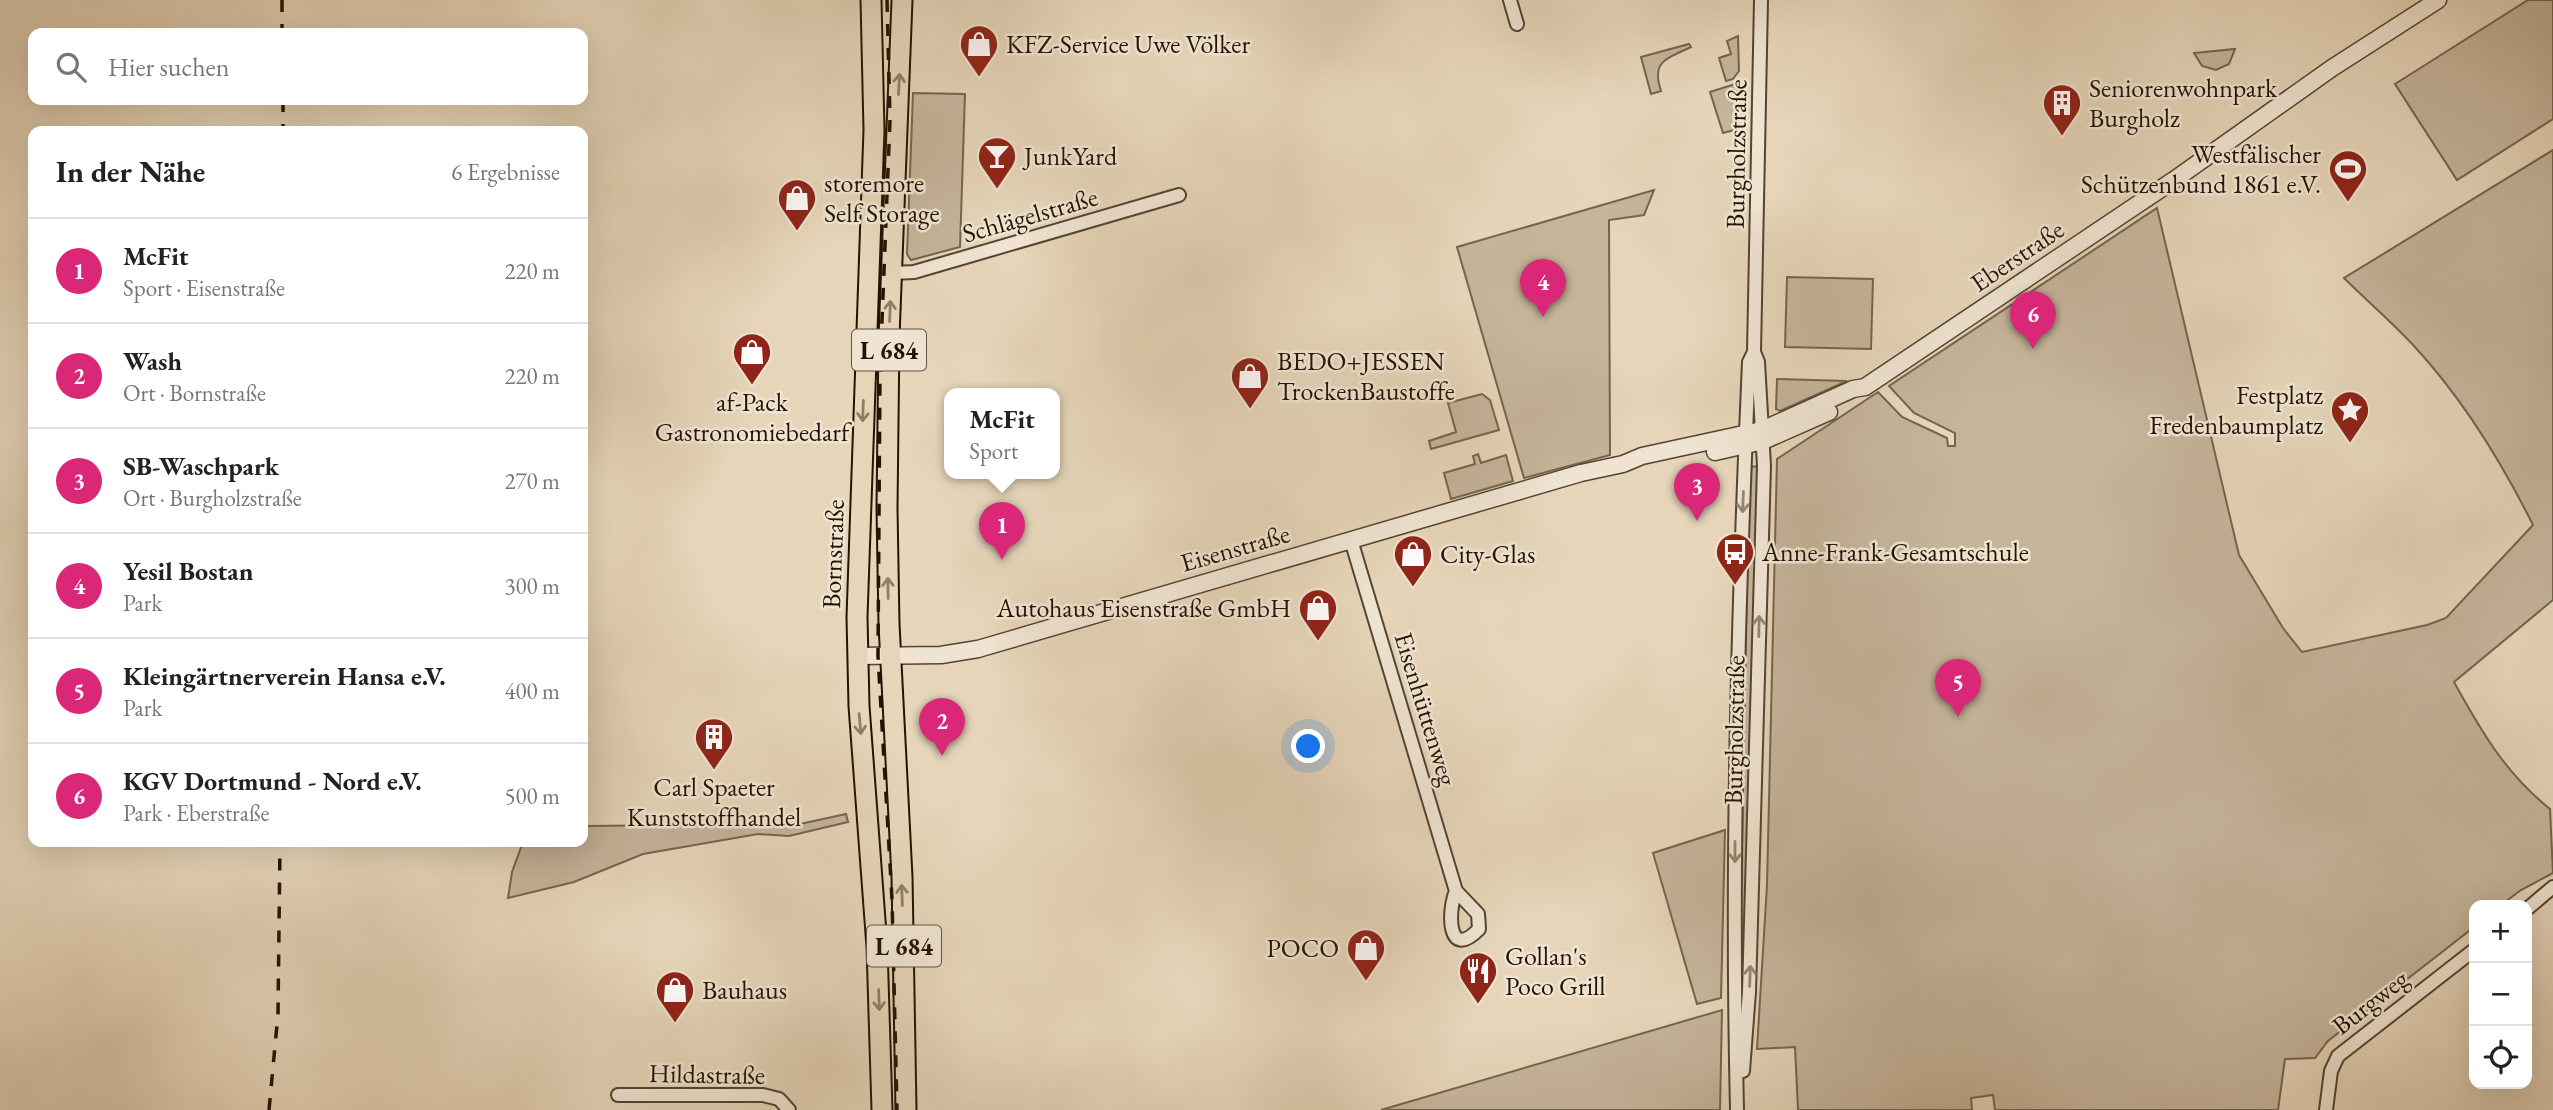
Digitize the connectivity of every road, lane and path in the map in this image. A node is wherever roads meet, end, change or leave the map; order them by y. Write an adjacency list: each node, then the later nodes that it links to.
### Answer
1 (871, 0): 13 (main road, Bornstraße / L 684, one-way to 13)
2 (902, 0): 8 (main road, Bornstraße / L 684, one-way to 2)
3 (1510, 0): 6 (street)
4 (1761, 0): 9 (street, Burgholzstraße)
5 (2438, 0): 10 (street, Eberstraße)
6 (1517, 24)
7 (1179, 195): 8 (street, Schlägelstraße)
8 (892, 274): 14 (main road, Bornstraße / L 684, one-way to 8)
9 (1754, 352): 10 (street, Burgholzstraße); 11 (street, Burgholzstraße)
10 (1763, 435): 11 (street, Eberstraße); 19 (street, Burgholzstraße, one-way to 10)
11 (1746, 439): 12 (street, Eisenstraße); 19 (street, Burgholzstraße, one-way to 19)
12 (1352, 540): 14 (street, Eisenstraße); 16 (street, Eisenhüttenweg)
13 (858, 656): 14 (street, Eisenstraße); 22 (main road, Bornstraße / L 684, one-way to 22)
14 (890, 656): 23 (main road, Bornstraße / L 684, one-way to 14)
15 (2553, 887): 17 (street)
16 (1456, 891)
17 (2532, 905)
18 (2469, 954): 25 (street, Burgweg)
19 (1741, 1044): 24 (street, Burgholzstraße)
20 (618, 1096): 21 (street, Hildastraße)
21 (789, 1110)
22 (882, 1110)
23 (906, 1110)
24 (1738, 1110)
25 (2326, 1110)

